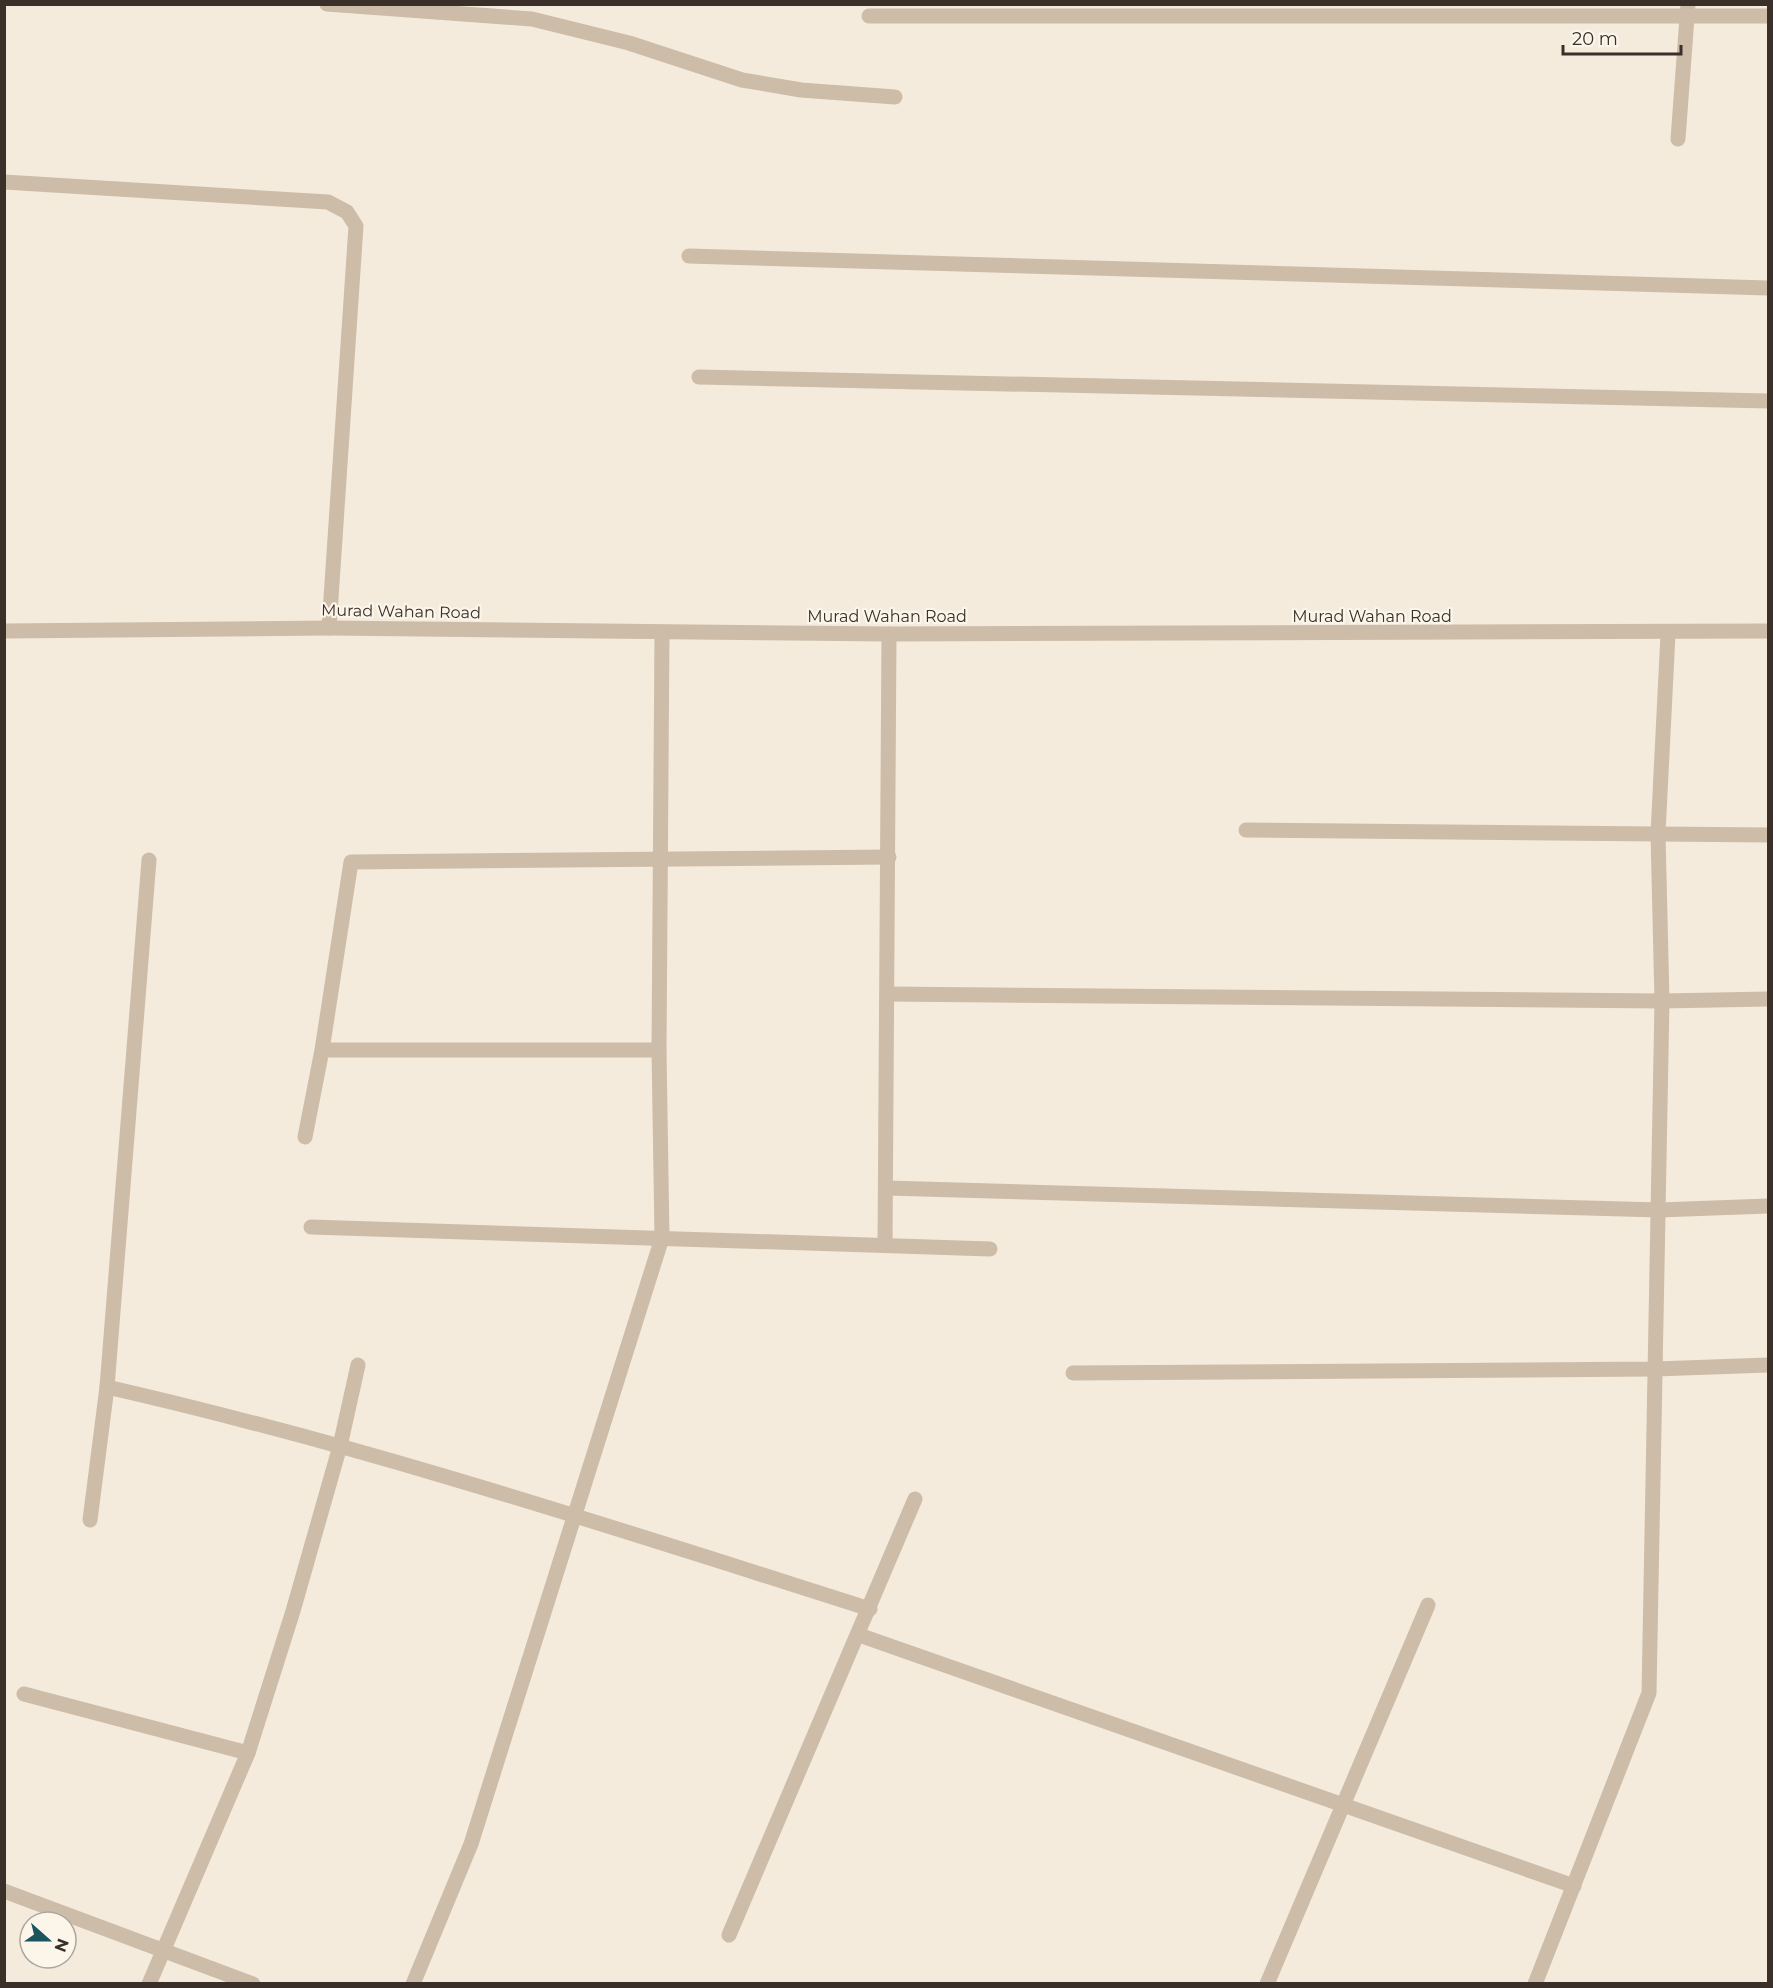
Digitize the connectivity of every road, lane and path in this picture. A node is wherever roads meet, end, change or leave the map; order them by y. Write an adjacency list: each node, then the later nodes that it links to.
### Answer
1 (327, 4): 8 (street)
2 (1011, 10): 3 (street); 6 (street)
3 (1233, 10): 4 (street)
4 (1458, 10): 5 (street)
5 (1688, 10): 7 (street); 9 (street)
6 (869, 16)
7 (1768, 16)
8 (895, 97)
9 (1678, 139)
10 (4, 182): 15 (street)
11 (689, 256): 12 (street)
12 (1768, 288)
13 (699, 377): 14 (street)
14 (1768, 401)
15 (329, 628): 16 (street, Murad Wahan Road); 17 (street, Murad Wahan Road)
16 (4, 631)
17 (662, 632): 19 (street, Murad Wahan Road); 25 (street)
18 (1768, 632): 20 (street, Murad Wahan Road)
19 (889, 634): 20 (street, Murad Wahan Road); 24 (street)
20 (1668, 634): 22 (street)
21 (1246, 830): 22 (street)
22 (1659, 834): 23 (street); 29 (street)
23 (1768, 834)
24 (889, 857): 25 (street); 27 (street)
25 (660, 858): 30 (street); 31 (street)
26 (149, 860): 44 (street)
27 (888, 994): 29 (street); 33 (street)
28 (1768, 999): 29 (street)
29 (1662, 1001): 35 (street)
30 (322, 1050): 31 (street); 32 (street)
31 (659, 1050): 37 (street)
32 (305, 1137)
33 (887, 1188): 35 (street); 38 (street)
34 (1768, 1206): 35 (street)
35 (1659, 1210): 42 (street)
36 (311, 1227): 37 (street)
37 (662, 1238): 38 (street); 47 (street)
38 (885, 1245): 39 (street)
39 (990, 1249)
40 (358, 1365): 45 (street)
41 (1768, 1365): 42 (street)
42 (1656, 1369): 43 (street); 55 (street)
43 (1073, 1373)
44 (107, 1387): 45 (street); 48 (street)
45 (340, 1446): 47 (street); 53 (street)
46 (915, 1499): 50 (street)
47 (575, 1516): 50 (street); 61 (street)
48 (90, 1520)
49 (1428, 1605): 54 (street)
50 (870, 1609): 51 (street)
51 (859, 1635): 54 (street); 57 (street)
52 (24, 1695): 53 (street)
53 (248, 1753): 58 (street)
54 (1345, 1805): 55 (street); 62 (street)
55 (1574, 1886): 63 (street)
56 (4, 1891): 58 (street)
57 (729, 1935)
58 (164, 1950): 59 (street); 60 (street)
59 (149, 1983)
60 (253, 1983)
61 (413, 1983)
62 (1267, 1983)
63 (1535, 1983)

